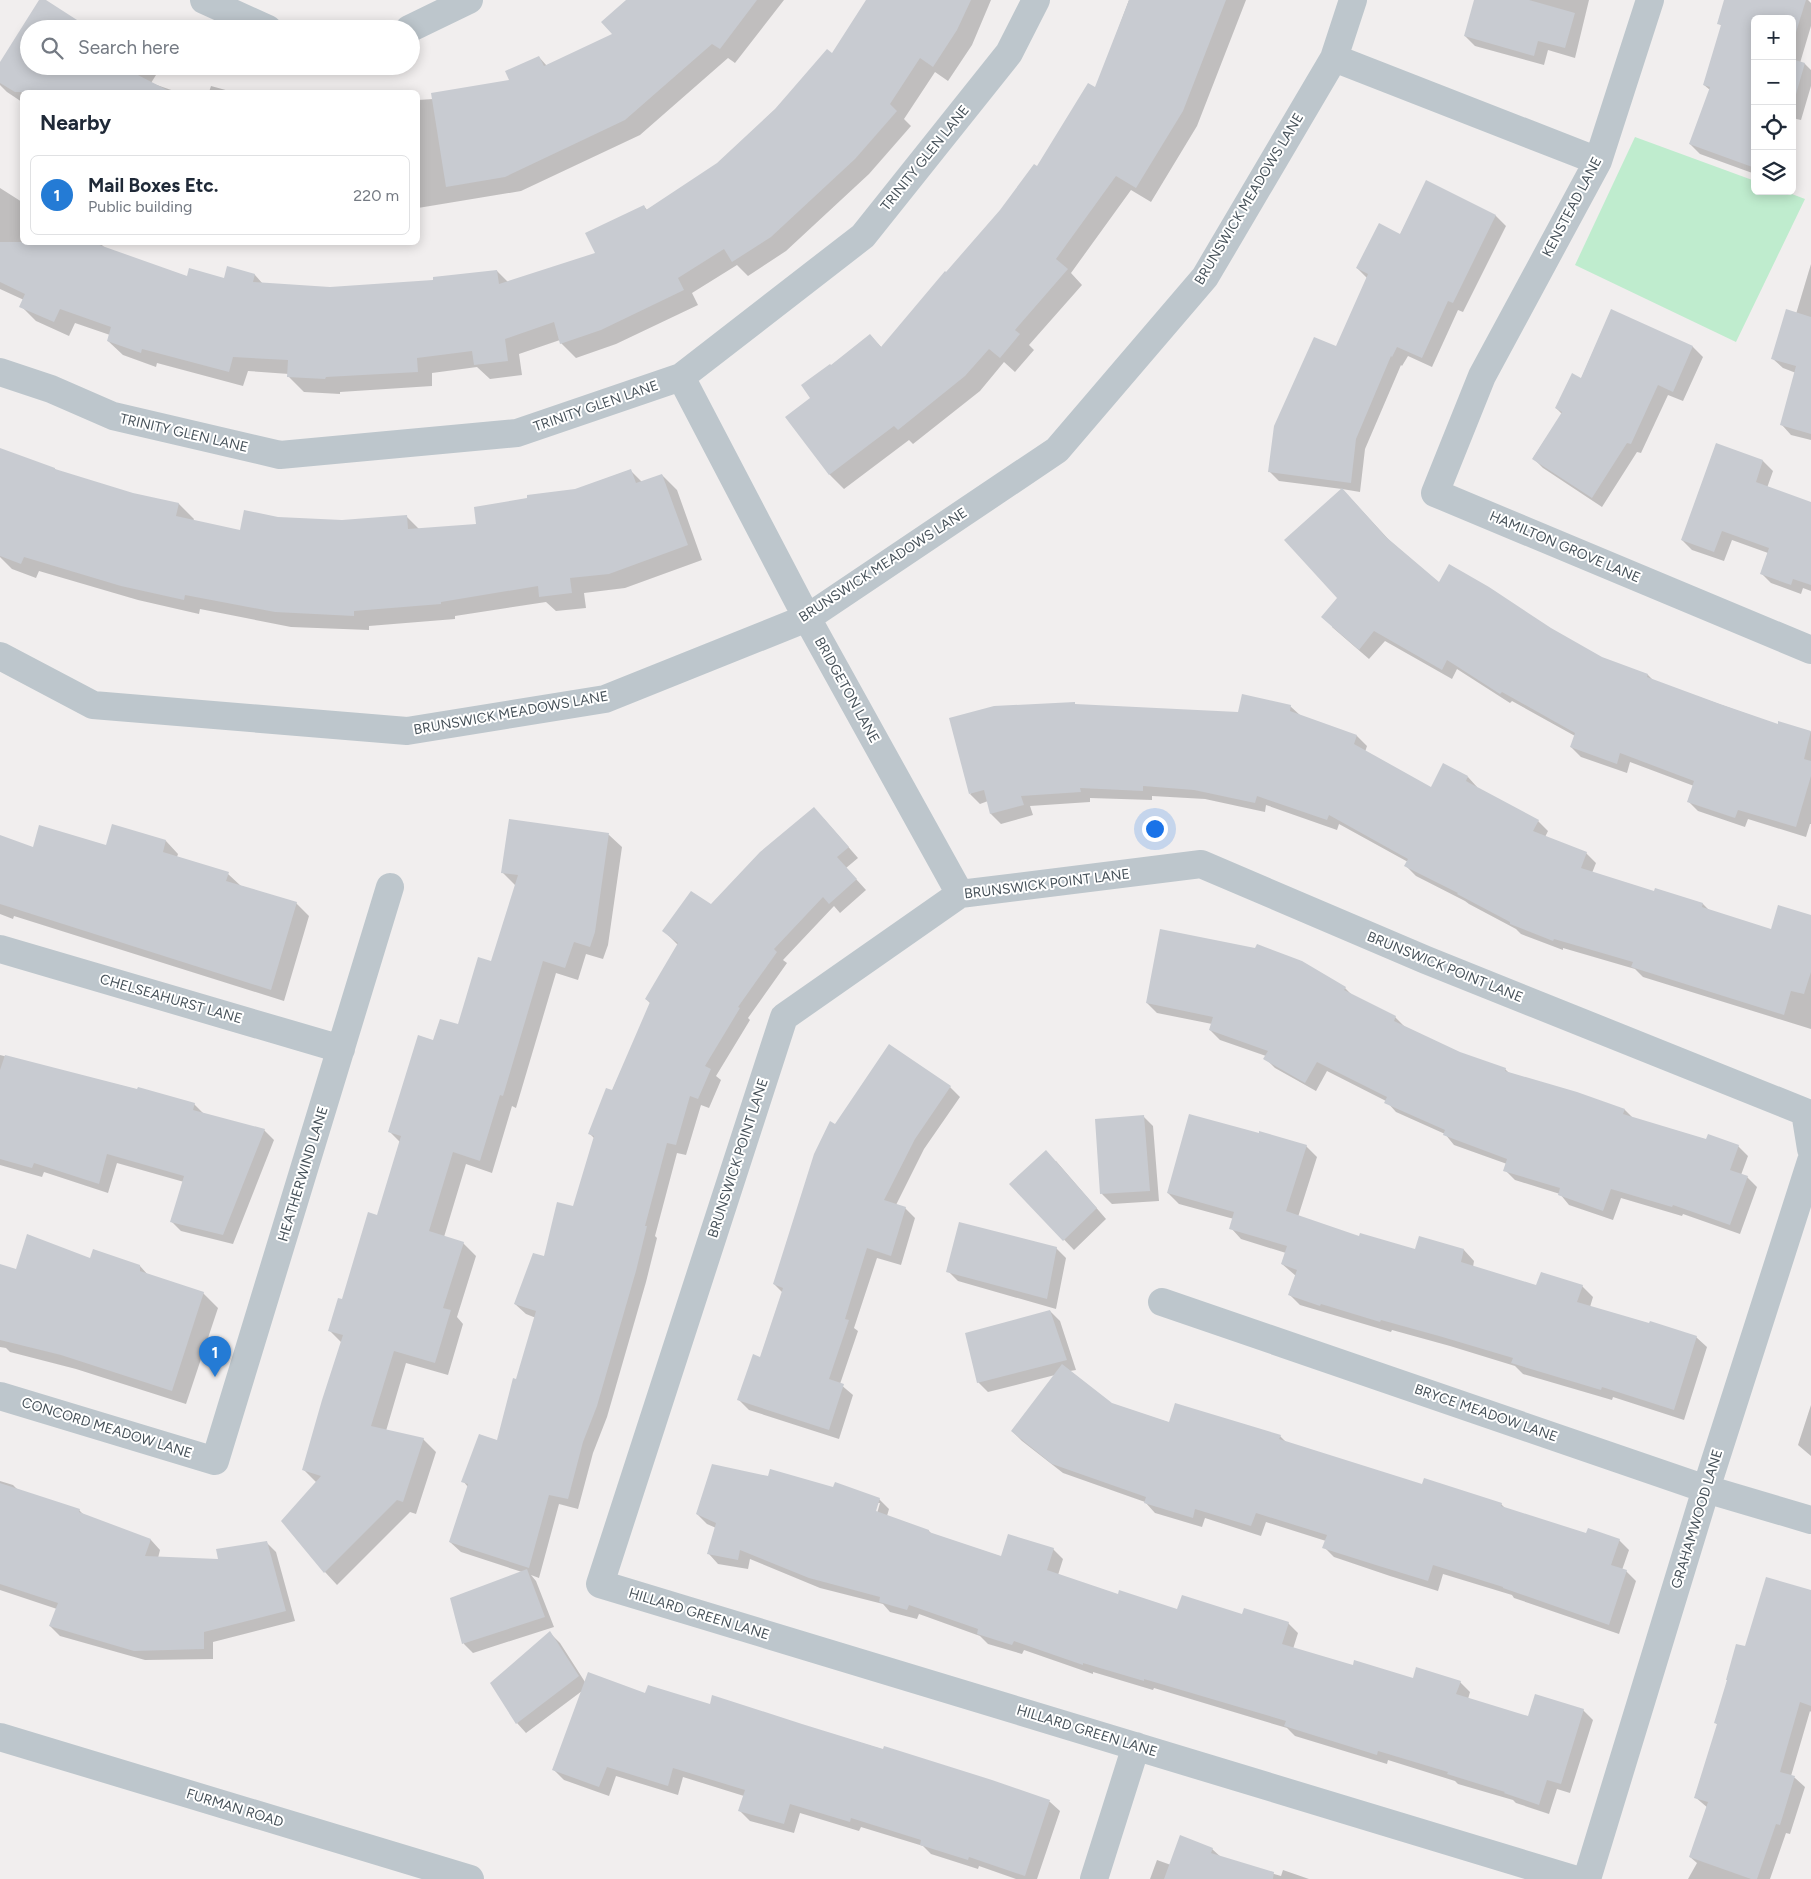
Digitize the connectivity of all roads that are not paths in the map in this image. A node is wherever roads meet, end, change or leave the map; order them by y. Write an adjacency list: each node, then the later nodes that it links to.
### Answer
1 (204, 0): 6 (street)
2 (469, 0): 7 (street)
3 (1036, 0): 12 (street, TRINITY GLEN LANE)
4 (1353, 0): 8 (street, BRUNSWICK MEADOWS LANE)
5 (1650, 0): 9 (street, KENSTEAD LANE)
6 (248, 20)
7 (420, 24)
8 (1334, 58): 9 (street); 13 (street, BRUNSWICK MEADOWS LANE)
9 (1598, 161): 11 (street, KENSTEAD LANE)
10 (0, 372): 12 (street, TRINITY GLEN LANE)
11 (1482, 376): 14 (street, HAMILTON GROVE LANE)
12 (681, 377): 13 (street, BRIDGETON LANE)
13 (807, 618): 15 (street, BRUNSWICK MEADOWS LANE); 17 (street, BRIDGETON LANE)
14 (1811, 650)
15 (0, 656)
16 (390, 887): 19 (street, HEATHERWIND LANE)
17 (960, 894): 20 (street, BRUNSWICK POINT LANE); 27 (street, BRUNSWICK POINT LANE)
18 (0, 949): 19 (street, CHELSEAHURST LANE)
19 (341, 1049): 24 (street, HEATHERWIND LANE)
20 (1811, 1150)
21 (1811, 1161): 25 (street, GRAHAMWOOD LANE)
22 (1162, 1302): 25 (street, BRYCE MEADOW LANE)
23 (0, 1396): 24 (street, CONCORD MEADOW LANE)
24 (215, 1461)
25 (1706, 1489): 26 (street, BRYCE MEADOW LANE); 33 (street, GRAHAMWOOD LANE)
26 (1811, 1520)
27 (600, 1584): 29 (street, HILLARD GREEN LANE)
28 (0, 1737): 30 (street, FURMAN ROAD)
29 (1136, 1746): 31 (street); 32 (street, HILLARD GREEN LANE)
30 (470, 1879)
31 (1094, 1879)
32 (1573, 1879)
33 (1587, 1879)

